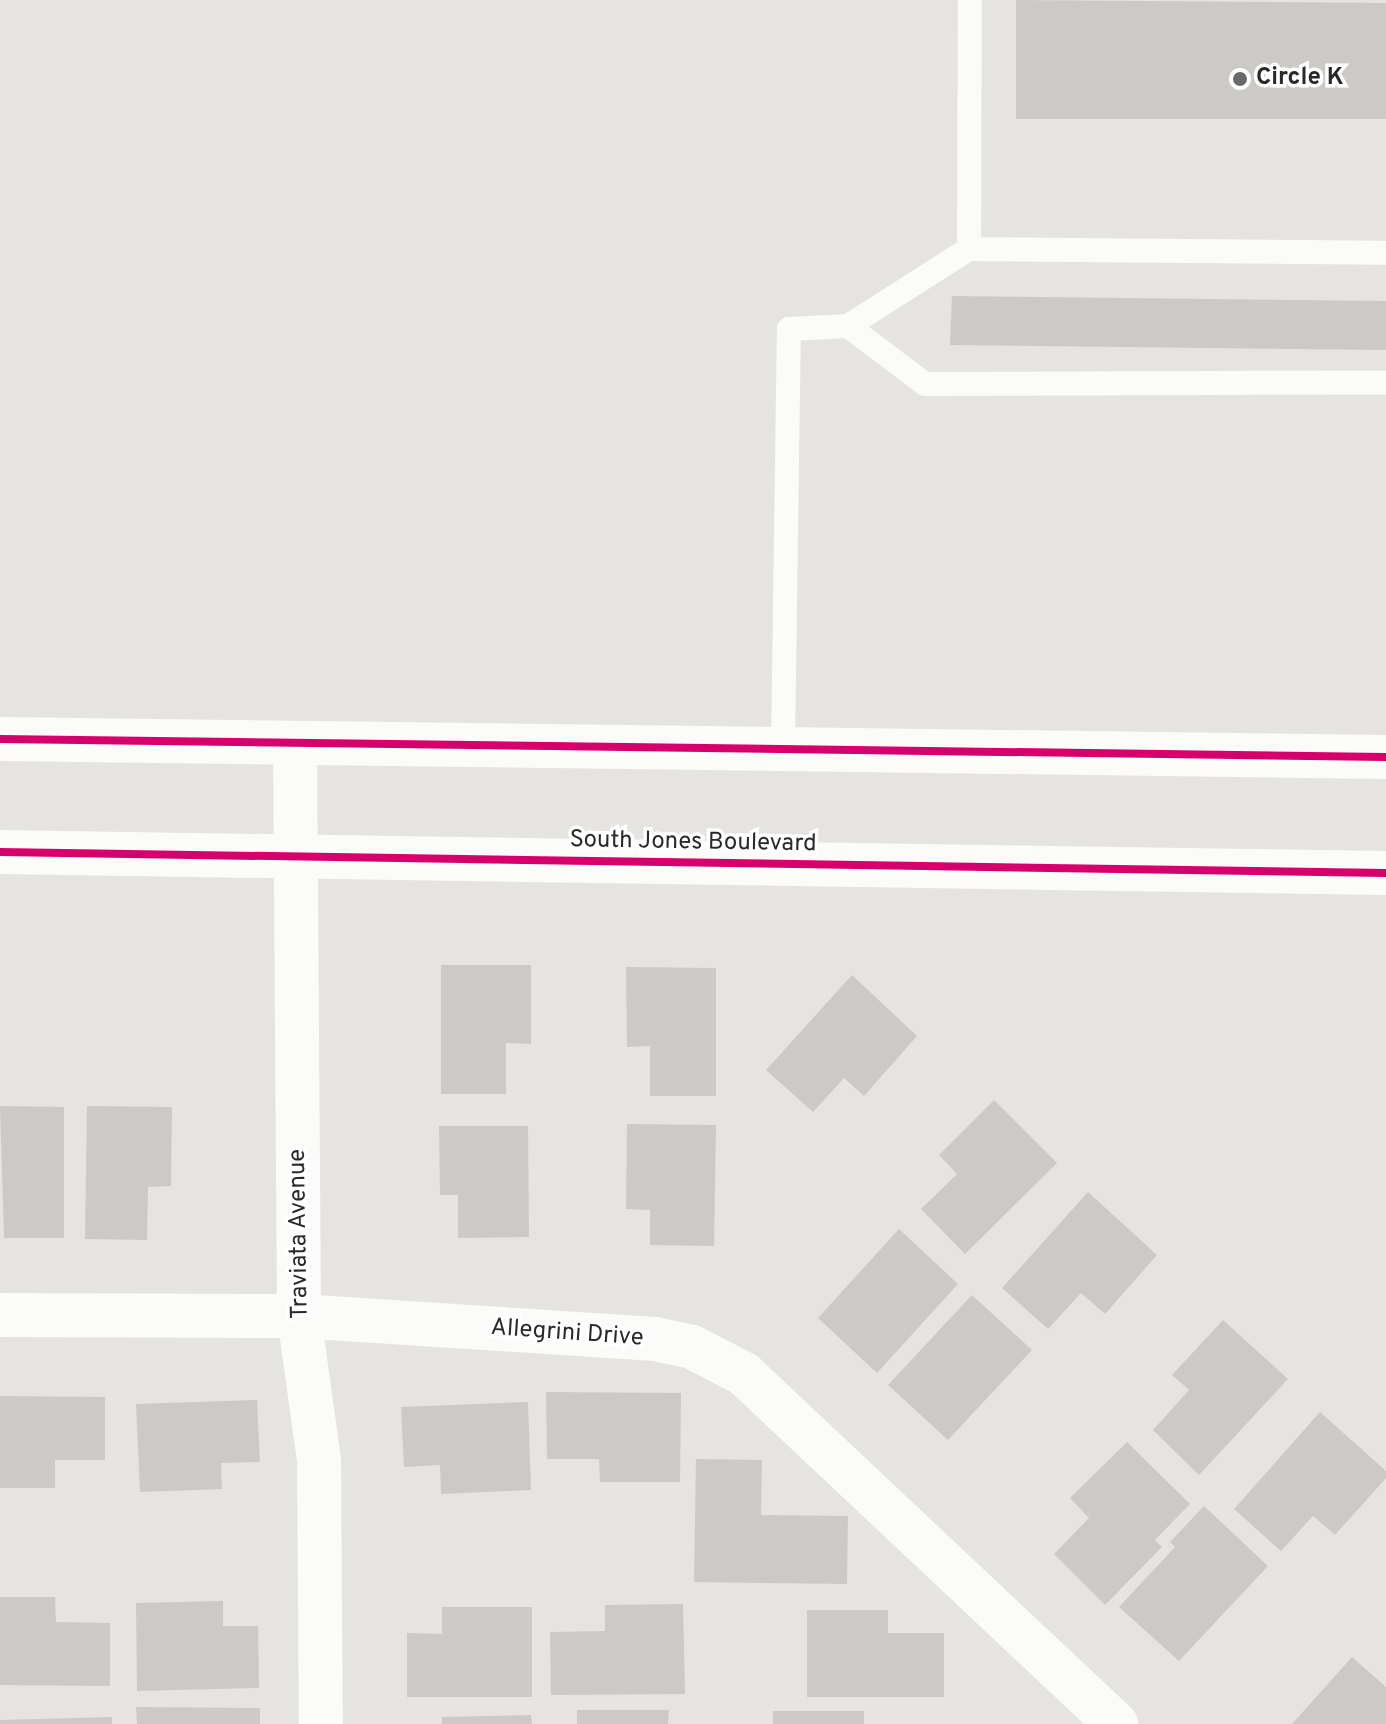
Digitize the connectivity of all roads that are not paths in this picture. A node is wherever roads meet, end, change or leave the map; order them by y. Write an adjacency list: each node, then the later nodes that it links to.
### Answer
1 (970, 0): 2 (lane)
2 (969, 249): 3 (lane); 4 (lane)
3 (1386, 253)
4 (848, 326): 5 (lane); 8 (lane)
5 (1386, 382)
6 (0, 739): 7 (main road)
7 (295, 743): 8 (main road); 11 (main road, Traviata Avenue)
8 (783, 749): 9 (main road)
9 (1386, 757)
10 (0, 852): 11 (main road, South Jones Boulevard)
11 (296, 857): 12 (main road, South Jones Boulevard); 14 (main road, Traviata Avenue)
12 (1386, 873)
13 (0, 1315): 14 (main road, Allegrini Drive)
14 (299, 1316): 15 (main road, Traviata Avenue); 16 (main road, Allegrini Drive)
15 (321, 1724)
16 (1116, 1724)

